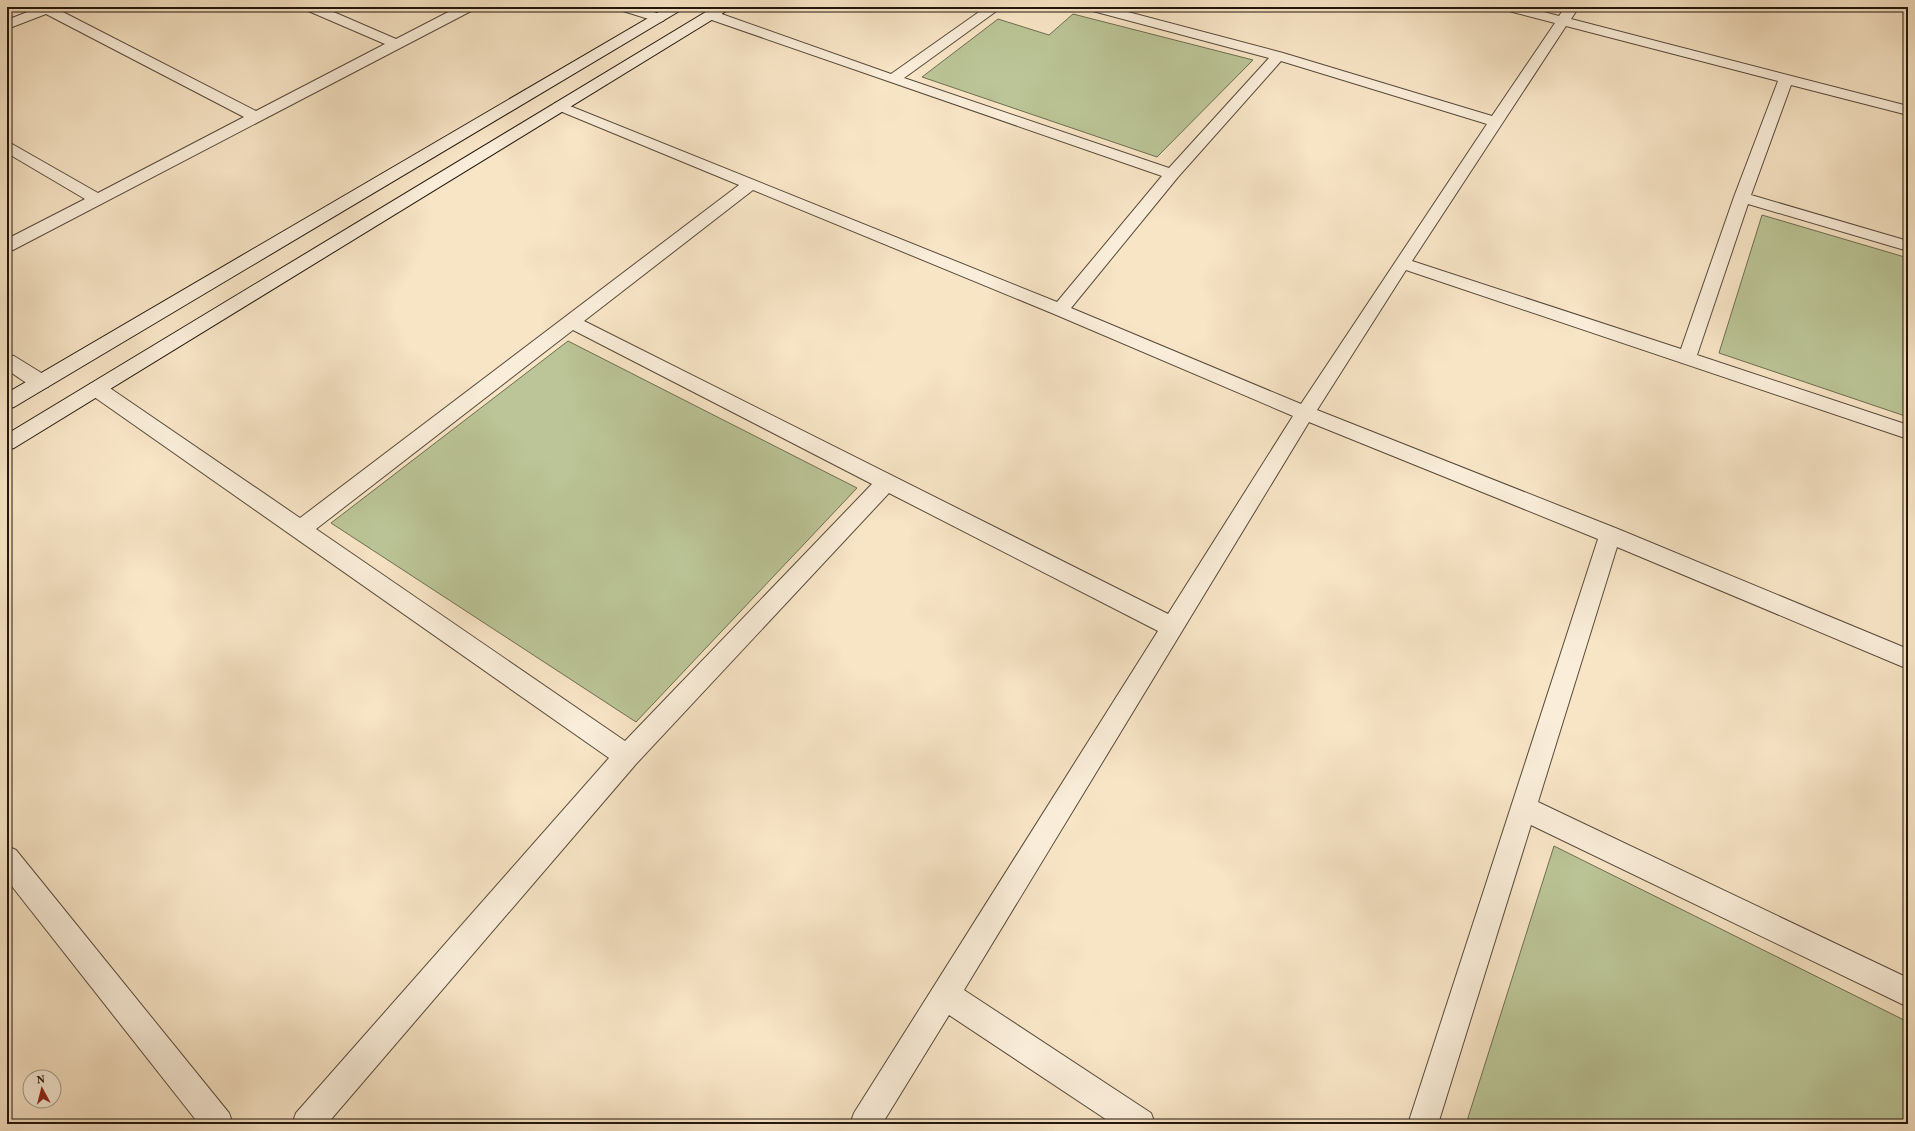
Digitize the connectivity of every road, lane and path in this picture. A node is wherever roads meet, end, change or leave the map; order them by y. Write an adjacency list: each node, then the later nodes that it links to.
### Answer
1 (311, 7): 14 (street)
2 (468, 7): 14 (street)
3 (625, 7): 11 (street)
4 (676, 7): 11 (street)
5 (995, 7): 16 (street)
6 (1094, 7): 15 (street)
7 (1510, 7): 12 (street)
8 (1572, 7): 12 (street)
9 (50, 8): 13 (street); 20 (street)
10 (717, 11): 16 (street); 18 (street)
11 (658, 18): 34 (street)
12 (1563, 21): 17 (street); 21 (street)
13 (7, 25)
14 (396, 44): 20 (street)
15 (1278, 56): 21 (street); 23 (street)
16 (893, 79): 23 (street)
17 (1786, 79): 19 (street); 25 (street)
18 (560, 106): 24 (street); 35 (street)
19 (1908, 111)
20 (256, 117): 26 (street)
21 (1496, 122): 29 (street)
22 (7, 147): 26 (street)
23 (1172, 174): 30 (street)
24 (751, 184): 30 (street); 31 (street)
25 (1742, 197): 28 (street); 32 (street)
26 (97, 199): 27 (street)
27 (7, 246)
28 (1908, 246)
29 (1402, 263): 32 (street); 37 (street)
30 (1060, 310): 37 (street)
31 (571, 322): 40 (street); 41 (street)
32 (1687, 358): 38 (street)
33 (7, 361): 34 (street)
34 (41, 382): 36 (street)
35 (97, 389): 39 (street); 41 (street)
36 (7, 402)
37 (1305, 413): 42 (street); 43 (street)
38 (1908, 432)
39 (7, 443)
40 (887, 482): 43 (street); 45 (street)
41 (300, 530): 45 (street)
42 (1610, 535): 44 (street); 46 (street)
43 (1172, 627): 49 (street)
44 (1908, 659)
45 (627, 756): 51 (street)
46 (1523, 808): 48 (street); 54 (street)
47 (7, 859): 50 (street)
48 (1908, 993)
49 (945, 995): 52 (street); 53 (street)
50 (218, 1124)
51 (307, 1124)
52 (865, 1124)
53 (1140, 1124)
54 (1422, 1124)

